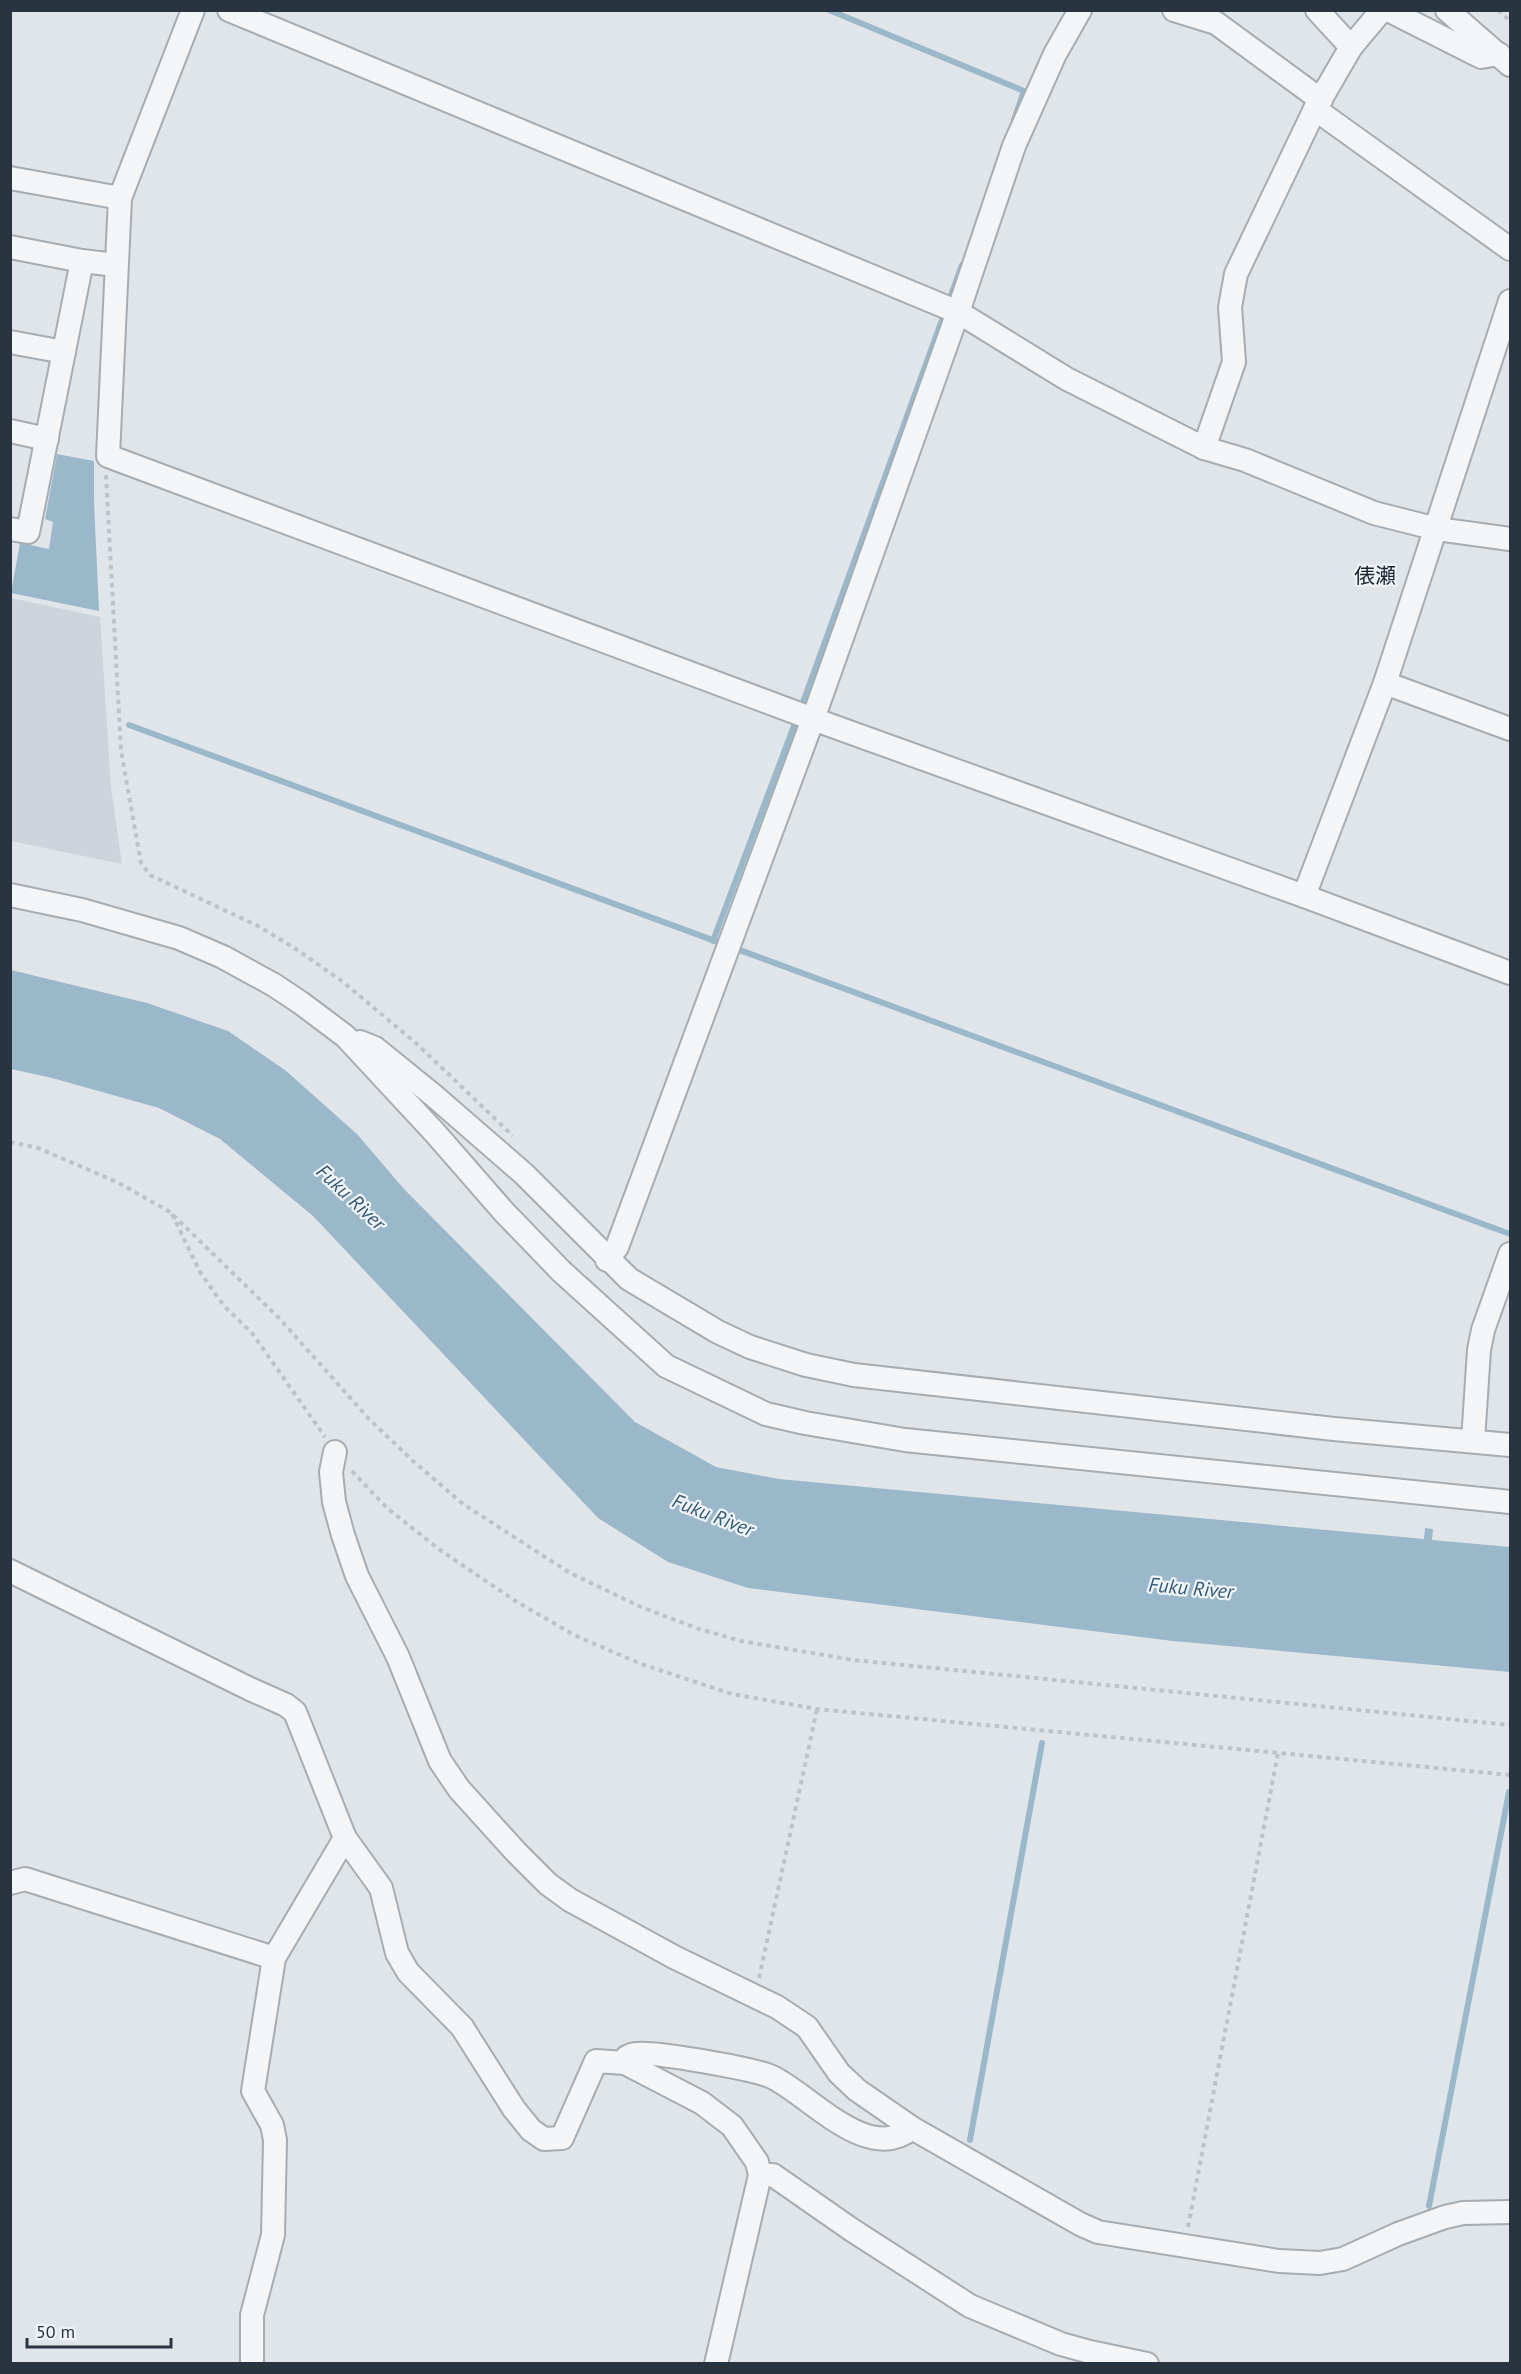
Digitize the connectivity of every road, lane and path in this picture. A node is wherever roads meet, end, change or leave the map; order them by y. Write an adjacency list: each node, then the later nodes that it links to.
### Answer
1 (193, 10): 15 (street)
2 (229, 10): 21 (street)
3 (1080, 10): 21 (street)
4 (1174, 10): 13 (street)
5 (1317, 10): 11 (street)
6 (1382, 10): 11 (street)
7 (1388, 10): 12 (street)
8 (1447, 10): 12 (street)
9 (1498, 10): 10 (path)
10 (1510, 21)
11 (1351, 47): 13 (street)
12 (1504, 60)
13 (1318, 105): 17 (street); 26 (street)
14 (10, 178): 15 (street)
15 (120, 198): 19 (street)
16 (10, 247): 18 (street)
17 (1510, 249)
18 (82, 261): 19 (street); 23 (street)
19 (116, 265): 27 (street)
20 (1510, 301): 29 (street)
21 (958, 312): 26 (street); 32 (street)
22 (10, 342): 23 (street)
23 (64, 352): 25 (street)
24 (10, 431): 25 (street)
25 (47, 439): 28 (street)
26 (1204, 448): 29 (street)
27 (108, 456): 32 (street); 38 (path)
28 (10, 529)
29 (1437, 529): 30 (street); 31 (street)
30 (1510, 539)
31 (1386, 683): 33 (street); 35 (street)
32 (813, 719): 35 (street); 42 (street)
33 (1510, 729)
34 (10, 895): 37 (street)
35 (1304, 896): 36 (street)
36 (1510, 973)
37 (345, 1036): 42 (street); 46 (street)
38 (515, 1138)
39 (10, 1142): 40 (path)
40 (170, 1212): 45 (path); 49 (path)
41 (1510, 1254): 43 (street)
42 (607, 1260): 43 (street)
43 (1473, 1441): 44 (street)
44 (1510, 1445)
45 (335, 1452): 48 (path); 55 (street)
46 (1510, 1502)
47 (10, 1571): 52 (street)
48 (817, 1708): 50 (path); 55 (path)
49 (1510, 1725)
50 (1278, 1753): 51 (path); 60 (path)
51 (1510, 1775)
52 (345, 1838): 54 (street); 56 (street)
53 (10, 1883): 54 (street)
54 (274, 1958): 61 (street)
55 (754, 1996): 57 (street)
56 (625, 2063): 57 (street); 58 (street)
57 (912, 2128): 60 (street)
58 (760, 2175): 62 (street); 63 (street)
59 (1508, 2218): 60 (street)
60 (1184, 2246)
61 (252, 2364)
62 (716, 2364)
63 (1147, 2364)

